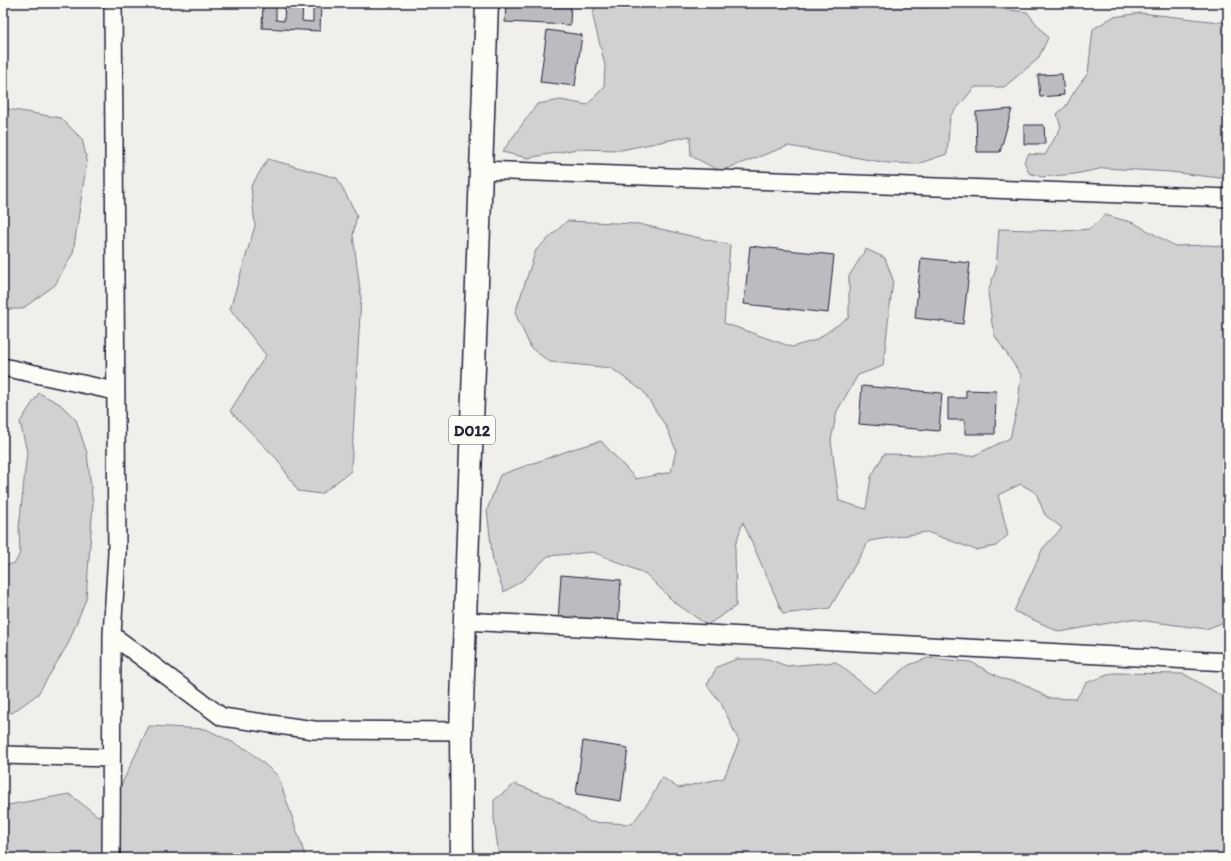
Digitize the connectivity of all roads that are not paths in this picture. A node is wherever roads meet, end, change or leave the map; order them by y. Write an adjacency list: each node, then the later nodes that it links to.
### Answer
1 (113, 3): 6 (street)
2 (487, 3): 3 (main road, D012)
3 (482, 170): 4 (street); 7 (main road, D012)
4 (1228, 198)
5 (3, 367): 6 (street)
6 (115, 391): 8 (street)
7 (465, 622): 9 (street); 10 (main road, D012)
8 (112, 635): 10 (street); 12 (street)
9 (1228, 662)
10 (461, 731): 14 (main road, D012)
11 (3, 755): 12 (street)
12 (112, 758): 13 (street)
13 (111, 858)
14 (462, 858)

